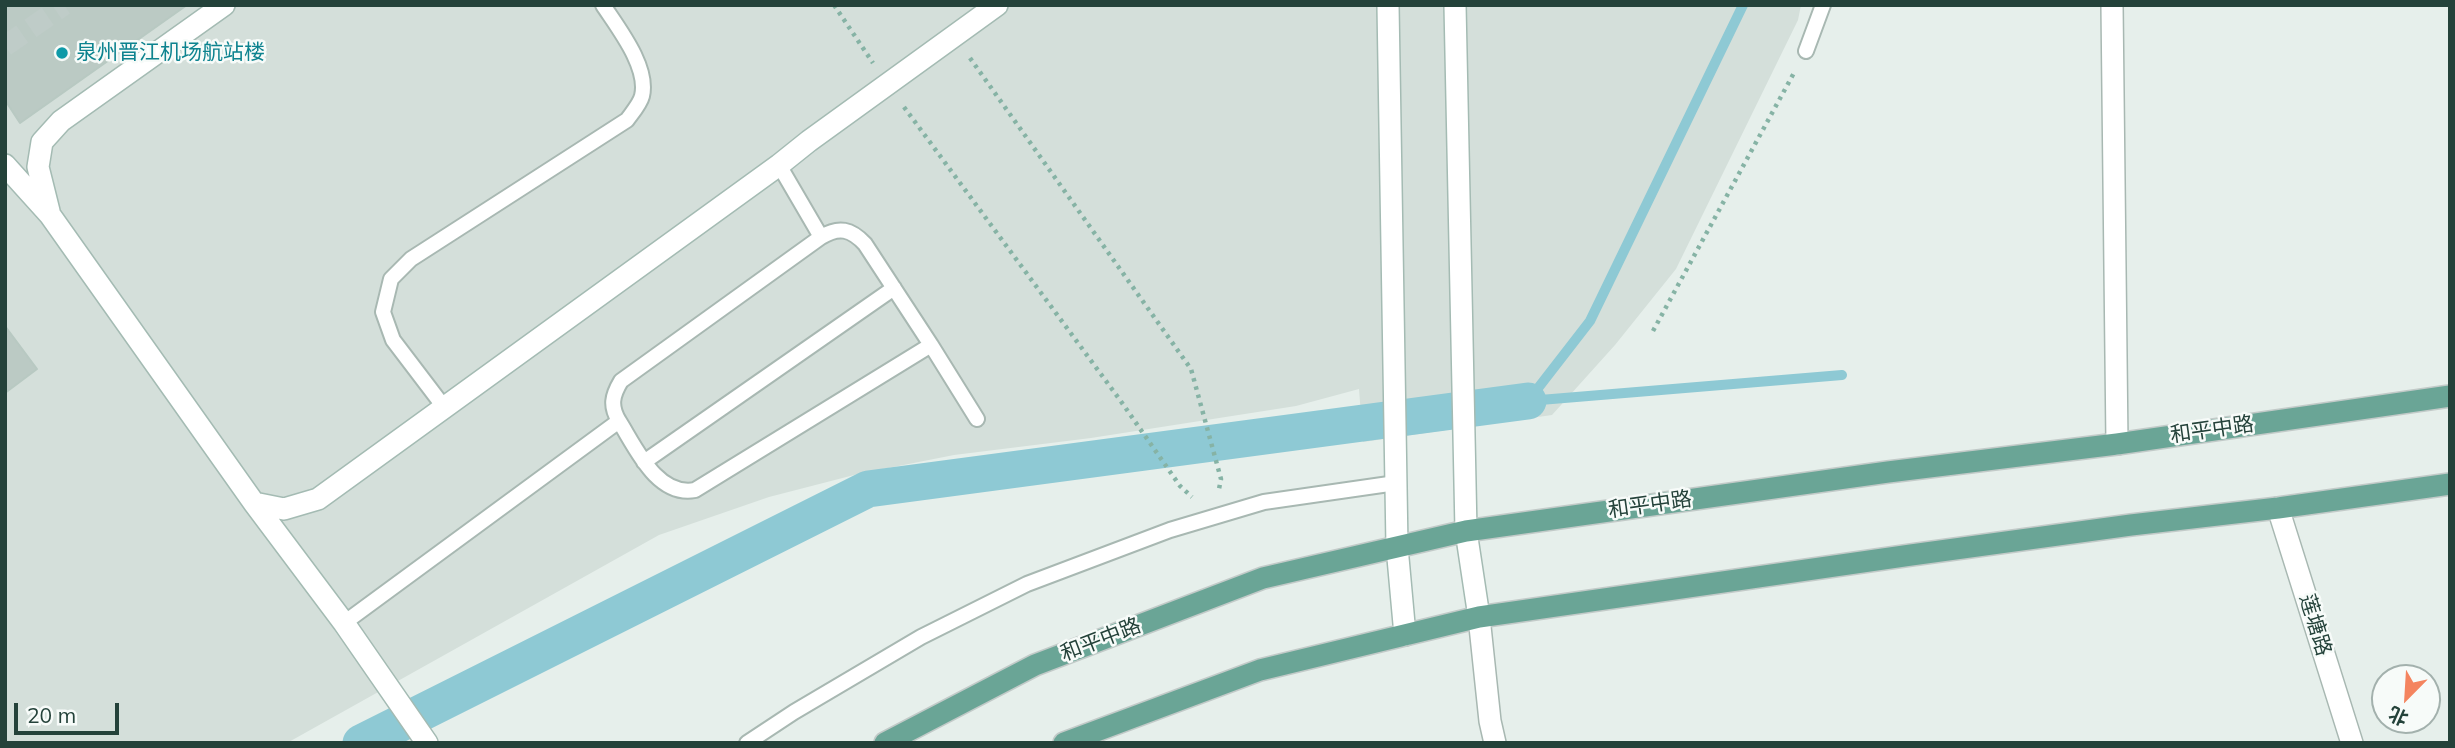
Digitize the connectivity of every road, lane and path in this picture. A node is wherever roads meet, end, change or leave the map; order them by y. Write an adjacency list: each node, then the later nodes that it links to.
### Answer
1 (224, 5): 14 (main road)
2 (603, 5): 20 (lane)
3 (834, 5): 11 (path)
4 (997, 5): 9 (main road)
5 (1388, 5): 26 (main road)
6 (1455, 5): 31 (main road)
7 (1823, 5): 10 (lane)
8 (2112, 5): 23 (main road)
9 (955, 36): 11 (main road); 25 (path)
10 (1806, 51): 17 (path)
11 (887, 85): 13 (main road); 28 (path)
12 (5, 165): 14 (main road)
13 (779, 165): 15 (lane); 20 (main road)
14 (50, 215): 29 (main road)
15 (821, 237): 16 (lane); 22 (lane)
16 (894, 288): 18 (lane); 24 (lane)
17 (1653, 331)
18 (931, 345): 21 (lane); 24 (lane)
19 (2450, 396): 23 (main road, 和平中路)
20 (444, 407): 29 (main road)
21 (977, 419)
22 (619, 421): 24 (lane); 34 (lane)
23 (2118, 444): 31 (main road, 和平中路)
24 (644, 462)
25 (1221, 479)
26 (1396, 483): 32 (main road); 37 (lane)
27 (2450, 484): 30 (main road)
28 (1180, 486)
29 (254, 503): 34 (main road)
30 (2278, 508): 33 (main road); 41 (main road, 莲塘路)
31 (1466, 531): 32 (main road, 和平中路); 33 (main road)
32 (1397, 547): 35 (main road); 38 (main road, 和平中路)
33 (1479, 617): 35 (main road); 40 (main road)
34 (344, 622): 36 (main road)
35 (1405, 635): 39 (main road)
36 (427, 743)
37 (747, 743)
38 (885, 743)
39 (1064, 743)
40 (1495, 743)
41 (2352, 743)

